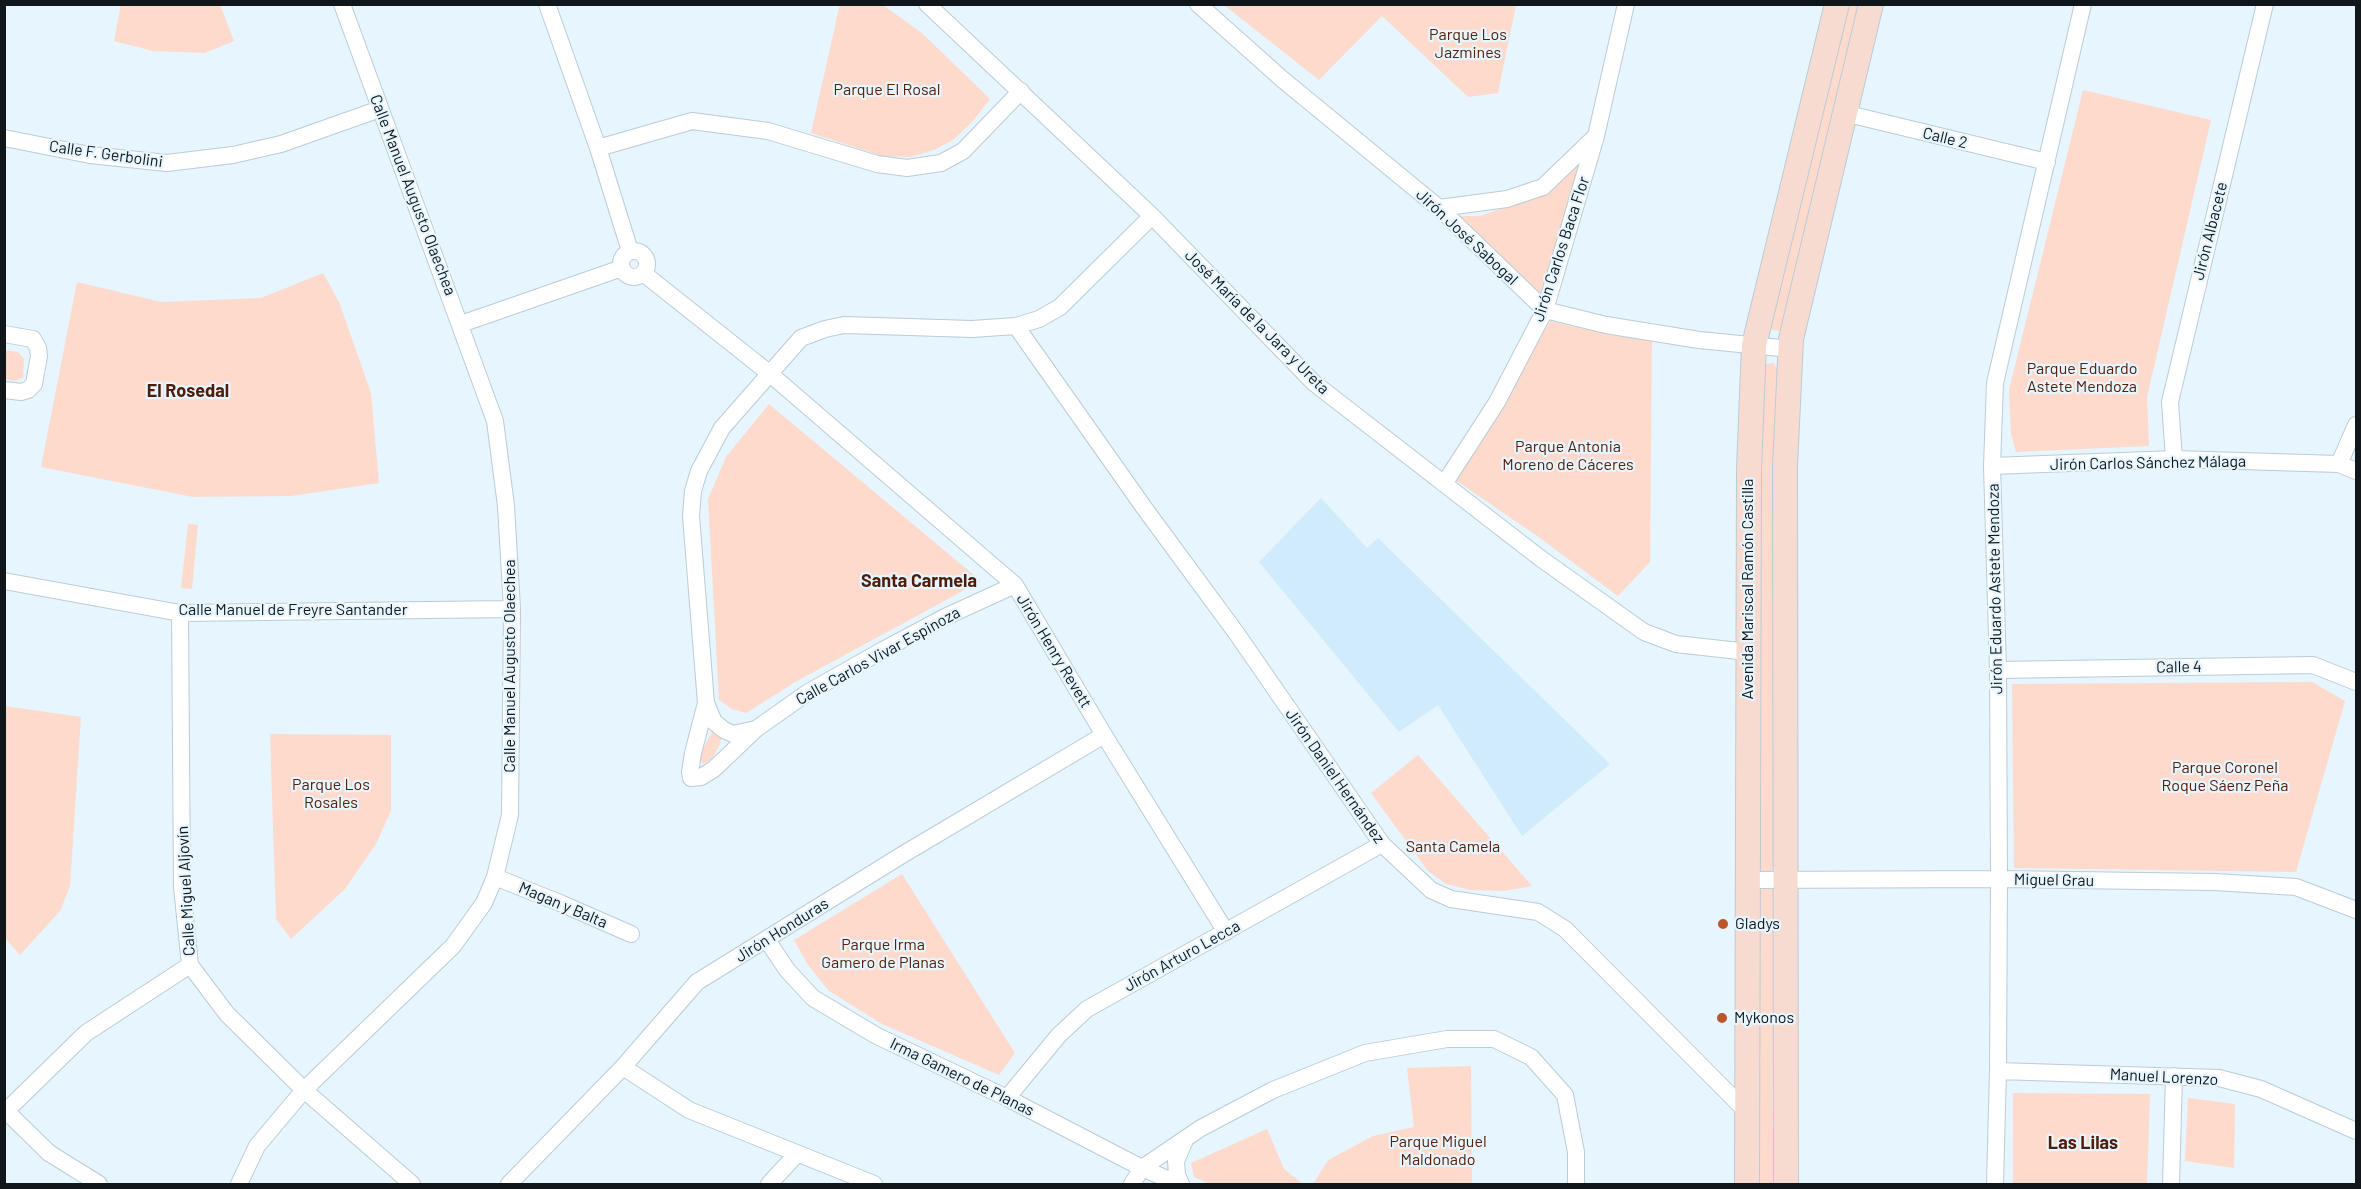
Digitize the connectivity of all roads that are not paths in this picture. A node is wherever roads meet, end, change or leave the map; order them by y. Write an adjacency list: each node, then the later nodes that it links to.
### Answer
1 (342, 4): 11 (street, Calle Manuel Augusto Olaechea)
2 (547, 4): 15 (street)
3 (927, 4): 10 (street, José María de la Jara y Ureta)
4 (1198, 4): 17 (street, Jirón José Sabogal)
5 (1626, 4): 13 (street, Jirón Carlos Baca Flor)
6 (1837, 4): 26 (main road, Avenida Mariscal Ramón Castilla)
7 (1871, 4): 12 (main road)
8 (2082, 4): 16 (street, Jirón Eduardo Astete Mendoza)
9 (2265, 4): 31 (street, Jirón Albacete)
10 (1021, 91): 15 (street); 18 (street, José María de la Jara y Ureta)
11 (380, 109): 14 (street, Calle F. Gerbolini); 23 (street, Calle Manuel Augusto Olaechea)
12 (1844, 113): 16 (street, Calle 2); 27 (main road)
13 (1596, 136): 17 (street, Jirón Carlos Baca Flor); 22 (street, Jirón Carlos Baca Flor)
14 (4, 138)
15 (598, 148): 19 (street)
16 (2047, 162): 33 (street, Jirón Eduardo Astete Mendoza)
17 (1439, 208): 22 (street, Jirón José Sabogal)
18 (1152, 216): 24 (street); 35 (street, José María de la Jara y Ureta)
19 (630, 251): 20 (street); 21 (street)
20 (622, 268): 21 (street); 23 (street)
21 (643, 273): 28 (street, Jirón Henry Revett)
22 (1545, 310): 26 (street); 35 (street, Jirón Carlos Baca Flor)
23 (461, 324): 38 (street, Calle Manuel Augusto Olaechea)
24 (1016, 326): 28 (street); 46 (street, Jirón Daniel Hernández)
25 (4, 334): 29 (street)
26 (1754, 345): 27 (street); 40 (main road, Avenida Mariscal Ramón Castilla)
27 (1791, 349): 50 (main road)
28 (769, 373): 37 (street, Jirón Henry Revett); 43 (street)
29 (4, 390)
30 (2356, 425): 32 (street)
31 (2175, 459): 32 (street, Jirón Carlos Sánchez Málaga); 33 (street, Jirón Carlos Sánchez Málaga)
32 (2339, 464): 34 (street)
33 (1992, 466): 41 (street, Jirón Eduardo Astete Mendoza)
34 (2356, 471)
35 (1444, 484): 40 (street, José María de la Jara y Ureta)
36 (4, 581): 39 (street, Calle Manuel de Freyre Santander)
37 (1015, 585): 44 (street, Calle Carlos Vivar Espinoza); 45 (street, Jirón Henry Revett)
38 (512, 609): 39 (street, Calle Manuel de Freyre Santander); 47 (street, Calle Manuel Augusto Olaechea)
39 (180, 612): 55 (street, Calle Miguel Aljovín)
40 (1748, 652): 49 (main road, Avenida Mariscal Ramón Castilla)
41 (1998, 670): 42 (street, Calle 4); 48 (street, Jirón Eduardo Astete Mendoza)
42 (2356, 682)
43 (706, 703): 44 (street); 44 (street, Calle Carlos Vivar Espinoza)
44 (756, 729)
45 (1104, 735): 52 (street, Jirón Henry Revett); 54 (street, Jirón Honduras)
46 (1382, 844): 52 (street, Jirón Arturo Lecca); 62 (street, Jirón Daniel Hernández)
47 (495, 877): 53 (street, Magan y Balta); 59 (street, Calle Manuel Augusto Olaechea)
48 (1999, 879): 50 (street, Miguel Grau); 51 (street, Miguel Grau); 57 (street, Jirón Eduardo Astete Mendoza)
49 (1748, 880): 50 (street, Miguel Grau); 62 (main road, Avenida Mariscal Ramón Castilla)
50 (1784, 880): 77 (main road)
51 (2356, 910)
52 (1226, 932): 60 (street, Jirón Arturo Lecca)
53 (631, 934)
54 (767, 940): 56 (street, Jirón Honduras); 60 (street, Irma Gamero de Planas)
55 (190, 965): 59 (street, Calle Miguel Aljovín); 61 (street)
56 (623, 1067): 65 (street); 70 (street, Jirón Honduras)
57 (1998, 1071): 58 (street, Manuel Lorenzo); 78 (street, Jirón Eduardo Astete Mendoza)
58 (2174, 1076): 63 (street, Manuel Lorenzo); 79 (street)
59 (304, 1090): 68 (street, Calle Manuel Augusto Olaechea); 69 (street, Calle Miguel Aljovín)
60 (1007, 1098): 66 (street, Irma Gamero de Planas)
61 (5, 1110): 67 (street)
62 (1748, 1113): 76 (main road, Avenida Mariscal Ramón Castilla)
63 (2356, 1131)
64 (1187, 1138): 66 (street); 74 (street); 75 (street)
65 (797, 1154): 71 (street); 72 (street)
66 (1142, 1168): 73 (street); 74 (street, Irma Gamero de Planas)
67 (99, 1185)
68 (239, 1185)
69 (412, 1185)
70 (509, 1185)
71 (769, 1185)
72 (874, 1185)
73 (1132, 1185)
74 (1180, 1185)
75 (1576, 1185)
76 (1747, 1185)
77 (1786, 1185)
78 (1995, 1185)
79 (2172, 1185)

